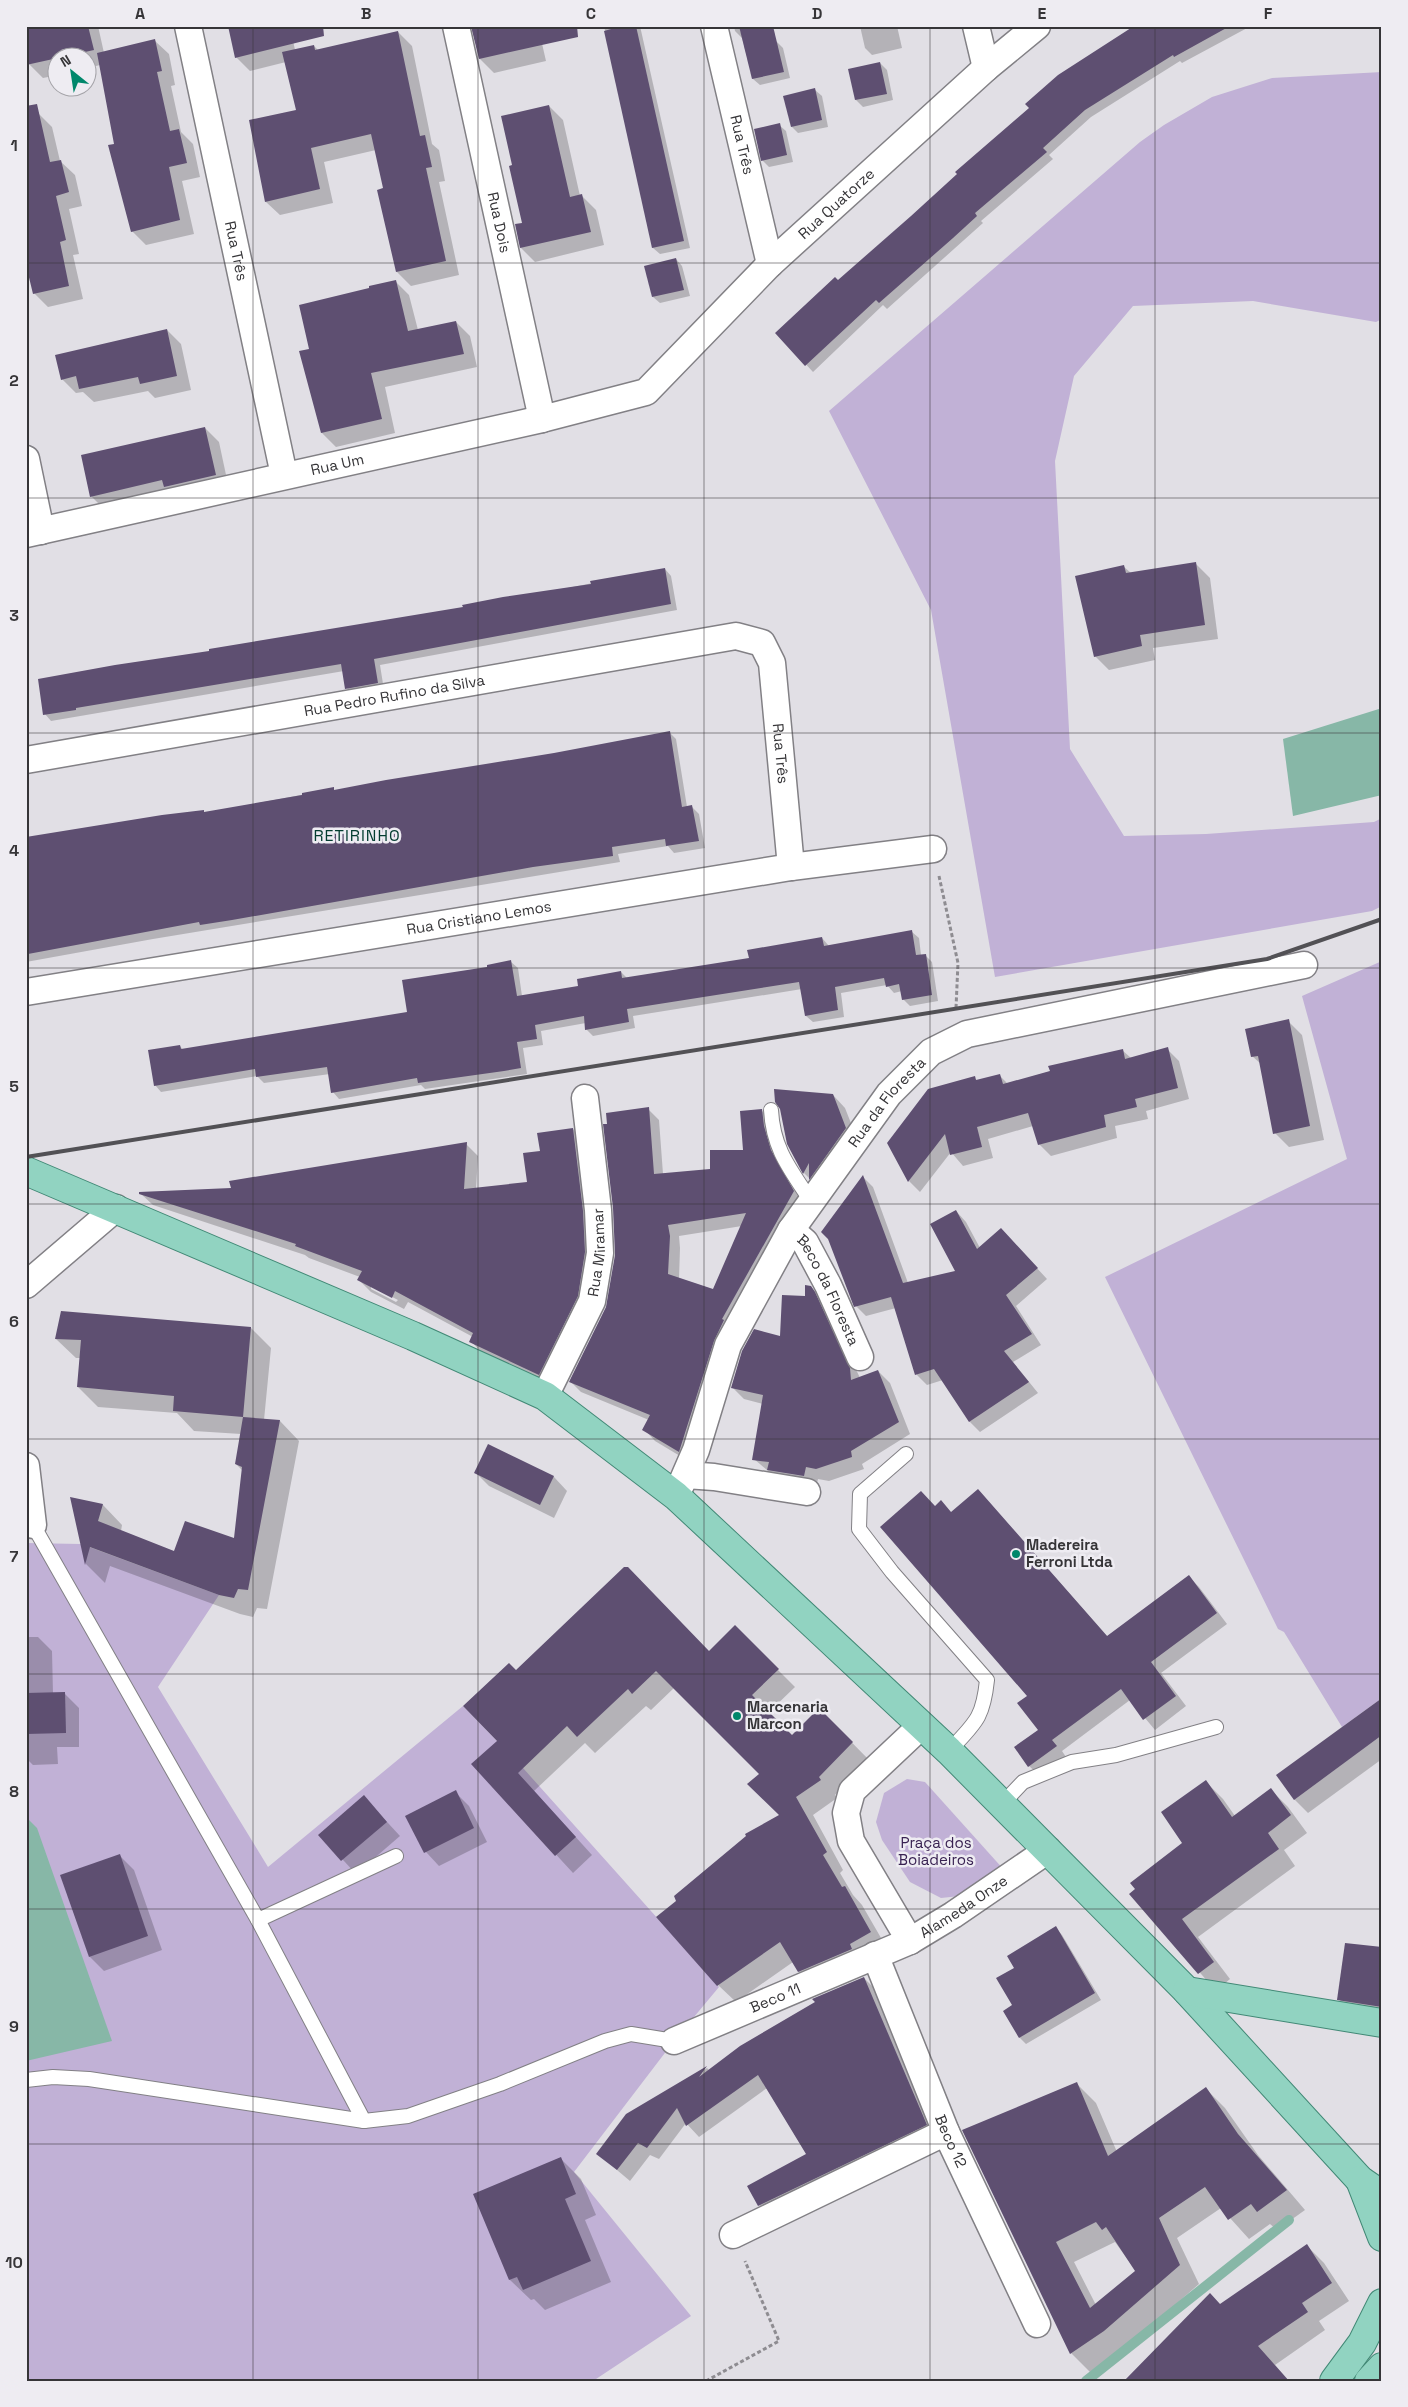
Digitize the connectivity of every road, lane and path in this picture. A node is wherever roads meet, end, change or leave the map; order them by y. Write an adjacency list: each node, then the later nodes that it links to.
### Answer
1 (188, 26): 11 (street, Rua Três)
2 (456, 26): 9 (street, Rua Dois)
3 (714, 26): 7 (street, Rua Três)
4 (976, 26): 6 (street)
5 (1037, 26): 6 (street, Rua Quatorze)
6 (986, 68): 7 (street, Rua Quatorze)
7 (770, 264): 8 (street, Rua Quatorze)
8 (646, 392): 9 (street, Rua Um)
9 (542, 419): 11 (street, Rua Um)
10 (26, 459): 12 (street)
11 (284, 475): 12 (street, Rua Um)
12 (34, 532)
13 (762, 643): 14 (street, Rua Pedro Rufino da Silva); 16 (street, Rua Três)
14 (26, 760)
15 (933, 849): 16 (street, Rua Cristiano Lemos); 19 (path)
16 (790, 867): 18 (street, Rua Cristiano Lemos)
17 (1304, 965): 19 (street, Rua da Floresta)
18 (26, 992)
19 (954, 1041): 23 (street, Rua da Floresta)
20 (585, 1098): 28 (street, Rua Miramar)
21 (771, 1110): 23 (lane)
22 (26, 1171): 24 (main road)
23 (811, 1201): 25 (street, Rua da Floresta)
24 (116, 1208): 26 (street); 28 (main road)
25 (791, 1230): 27 (street, Beco da Floresta); 31 (street, Rua da Floresta)
26 (26, 1285)
27 (860, 1358)
28 (545, 1396): 31 (main road)
29 (906, 1454): 36 (lane)
30 (26, 1466): 33 (street)
31 (681, 1485): 32 (street); 34 (main road)
32 (807, 1492)
33 (33, 1525): 40 (lane)
34 (920, 1726): 36 (main road); 41 (street)
35 (1216, 1727): 37 (lane)
36 (949, 1751): 37 (main road)
37 (1002, 1804): 38 (main road)
38 (1048, 1850): 41 (street, Alameda Onze); 43 (main road)
39 (396, 1856): 40 (lane)
40 (258, 1920): 47 (lane)
41 (910, 1941): 42 (street, Alameda Onze)
42 (875, 1955): 45 (street, Beco 11); 48 (street, Beco 12)
43 (1187, 1991): 44 (main road); 49 (main road)
44 (1382, 2023)
45 (674, 2041): 47 (lane)
46 (26, 2080): 47 (lane)
47 (364, 2121)
48 (946, 2132): 50 (street); 53 (street, Beco 12)
49 (1371, 2188): 51 (main road)
50 (733, 2235): 55 (path)
51 (1382, 2237)
52 (1382, 2303): 56 (main road)
53 (1037, 2324)
54 (1382, 2367): 57 (main road)
55 (706, 2381)
56 (1334, 2381)
57 (1369, 2381)

